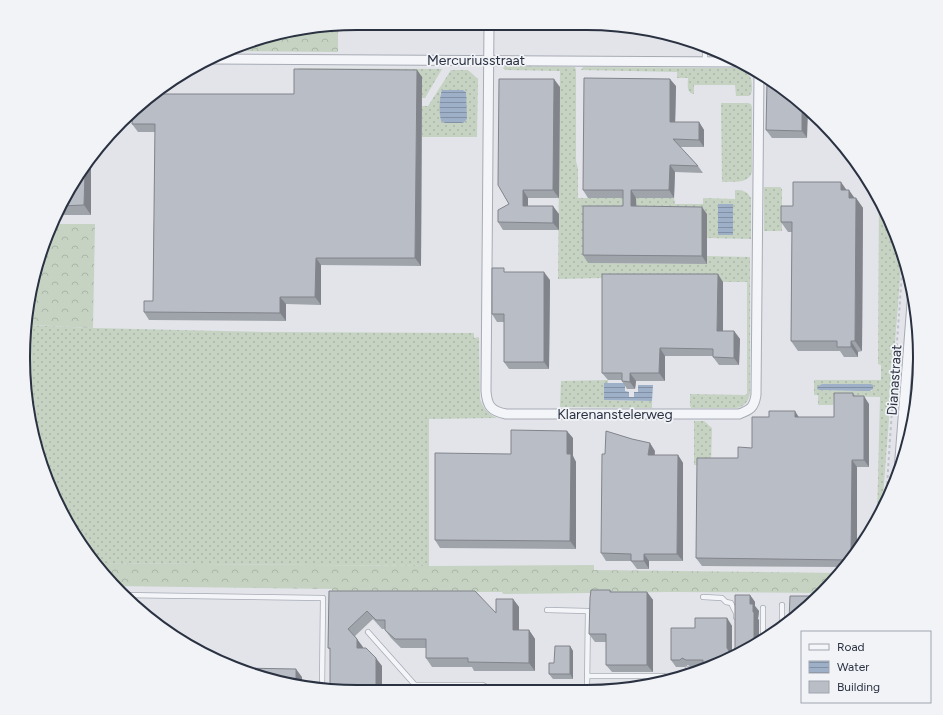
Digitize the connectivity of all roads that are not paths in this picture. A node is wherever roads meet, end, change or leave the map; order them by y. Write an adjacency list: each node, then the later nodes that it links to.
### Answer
1 (489, 30): 4 (street)
2 (705, 53): 5 (lane)
3 (223, 59): 4 (street, Mercuriusstraat)
4 (488, 60): 5 (street, Mercuriusstraat); 7 (street, Klarenanstelerweg)
5 (705, 61): 6 (street, Mercuriusstraat)
6 (725, 62)
7 (759, 80)
8 (911, 321): 9 (street, Dianastraat)
9 (901, 446)
10 (133, 595): 21 (lane)
11 (703, 597): 16 (lane)
12 (782, 605): 15 (lane)
13 (763, 608): 18 (lane)
14 (547, 610): 19 (lane)
15 (782, 619)
16 (736, 620)
17 (368, 632): 22 (lane)
18 (763, 632)
19 (587, 676): 20 (lane); 25 (lane)
20 (662, 676)
21 (322, 683)
22 (415, 685)
23 (415, 685): 24 (lane)
24 (483, 685)
25 (587, 685)

